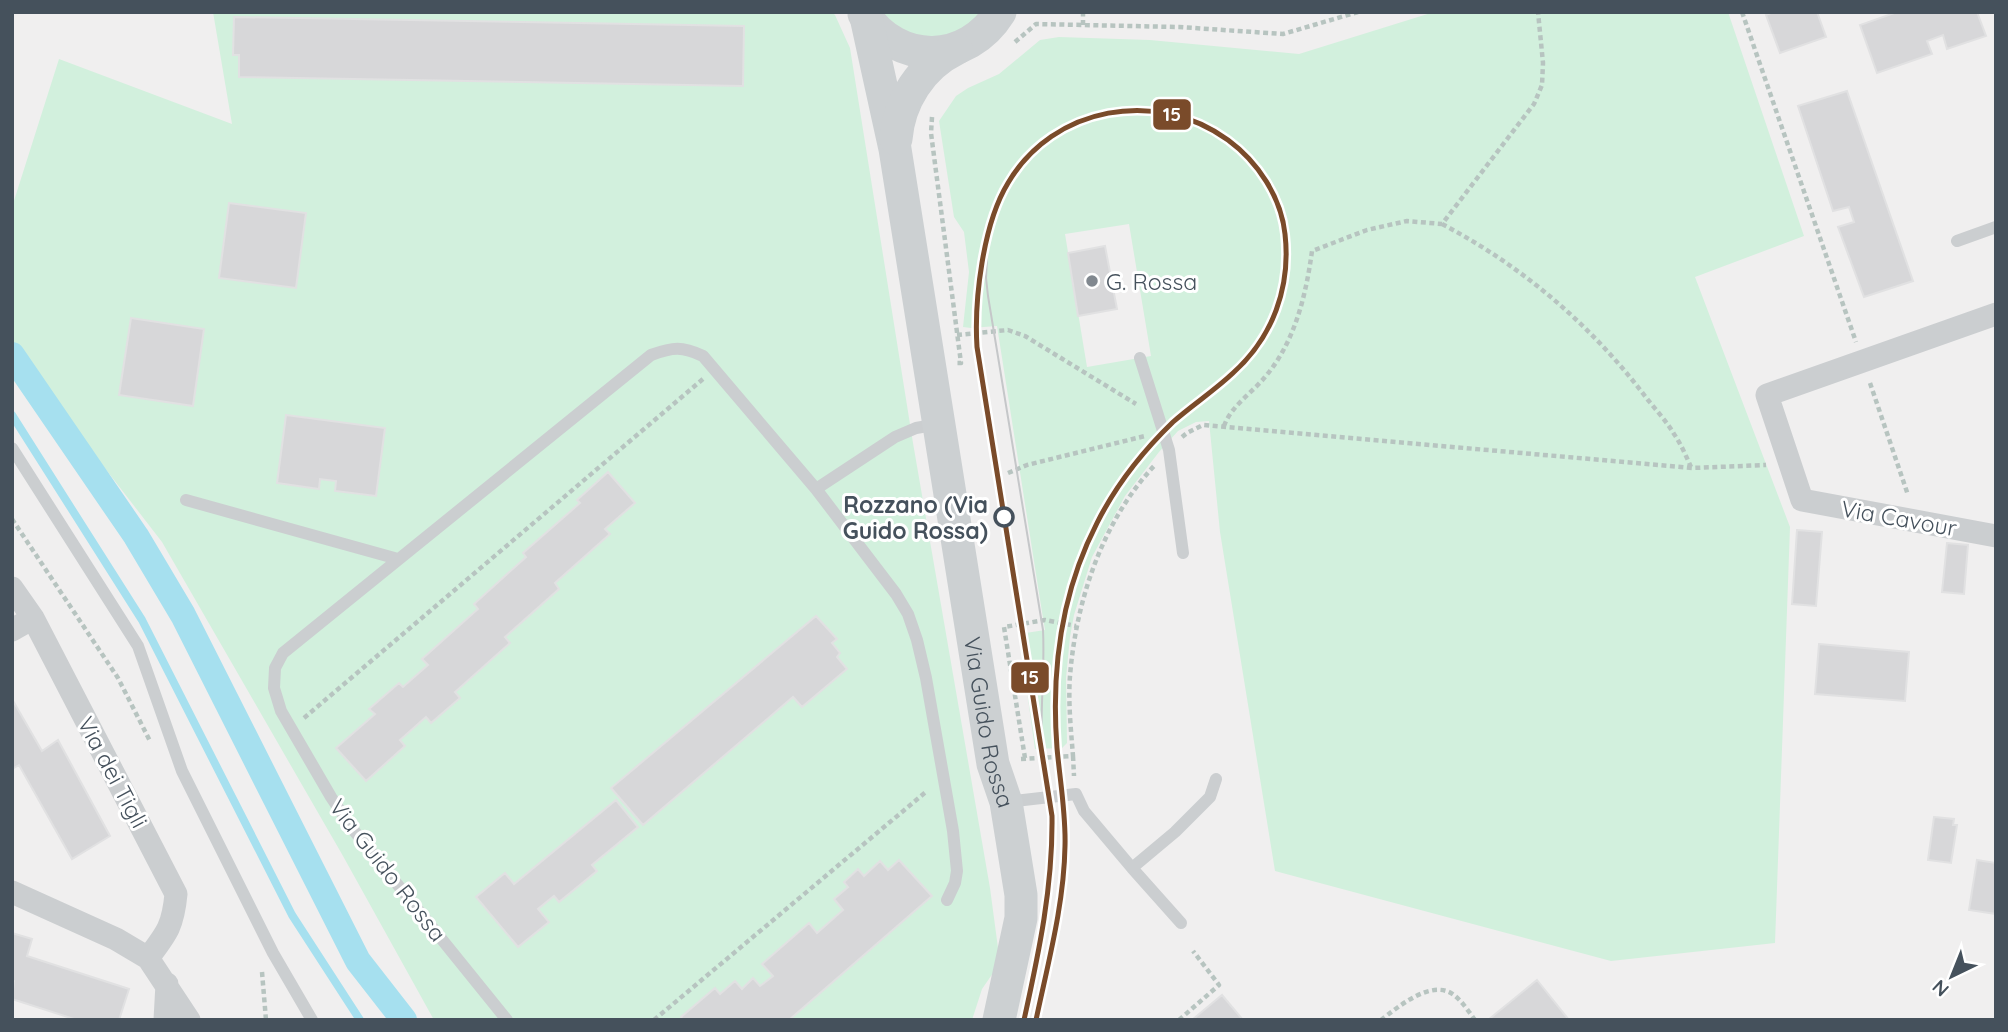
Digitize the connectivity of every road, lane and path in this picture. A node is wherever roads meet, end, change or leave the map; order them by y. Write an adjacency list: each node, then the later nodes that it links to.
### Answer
1 (1083, 12): 6 (path)
2 (1358, 12): 6 (path)
3 (1538, 12): 10 (path)
4 (1742, 12): 16 (path)
5 (864, 15): 7 (street); 9 (street, Via Guido Rossa)
6 (1083, 25): 7 (path)
7 (992, 30): 9 (street, Via Guido Rossa)
8 (932, 114): 14 (path)
9 (895, 149): 20 (street, Via Guido Rossa)
10 (1442, 224): 21 (path); 24 (path)
11 (1996, 227): 12 (lane)
12 (1957, 241)
13 (1996, 314): 16 (street)
14 (957, 335): 17 (path); 19 (path)
15 (1140, 358): 19 (lane)
16 (1863, 361): 25 (street); 29 (path)
17 (961, 363)
18 (714, 369): 27 (lane, Via Guido Rossa); 35 (lane, Via Guido Rossa); 40 (path)
19 (1160, 423): 23 (lane); 26 (path)
20 (939, 424): 27 (lane); 42 (street, Via Guido Rossa)
21 (1224, 426): 23 (path); 24 (path)
22 (12, 448): 57 (lane)
23 (1169, 450): 34 (lane); 38 (path)
24 (1692, 468): 25 (path)
25 (1792, 470): 33 (street, Via Cavour)
26 (1008, 473)
27 (816, 489): 44 (lane, Via Guido Rossa)
28 (1895, 492): 29 (path)
29 (1908, 495): 30 (path)
30 (1920, 498)
31 (186, 500): 35 (lane)
32 (12, 519): 41 (path)
33 (1996, 536)
34 (1183, 553)
35 (398, 559): 40 (lane, Via Guido Rossa)
36 (12, 588): 37 (street, Via dei Tigli)
37 (33, 618): 39 (street); 51 (street, Via dei Tigli)
38 (1076, 626): 42 (path); 42 (path)
39 (12, 630)
40 (292, 728): 58 (lane, Via Guido Rossa)
41 (154, 750)
42 (1009, 761): 45 (street, Via Guido Rossa)
43 (1216, 779): 46 (lane)
44 (945, 782): 48 (lane, Via Guido Rossa); 59 (path)
45 (1006, 802): 46 (lane); 60 (street, Via Guido Rossa)
46 (1132, 868): 49 (lane)
47 (12, 892): 51 (street)
48 (947, 900)
49 (1181, 923)
50 (1193, 951): 61 (path)
51 (148, 958): 53 (street)
52 (261, 967): 56 (path)
53 (167, 984): 54 (street); 55 (street)
54 (165, 1020)
55 (189, 1020)
56 (266, 1020)
57 (312, 1020)
58 (508, 1020)
59 (654, 1020)
60 (999, 1020)
61 (1179, 1020)
62 (1381, 1020): 63 (path)
63 (1475, 1020)

